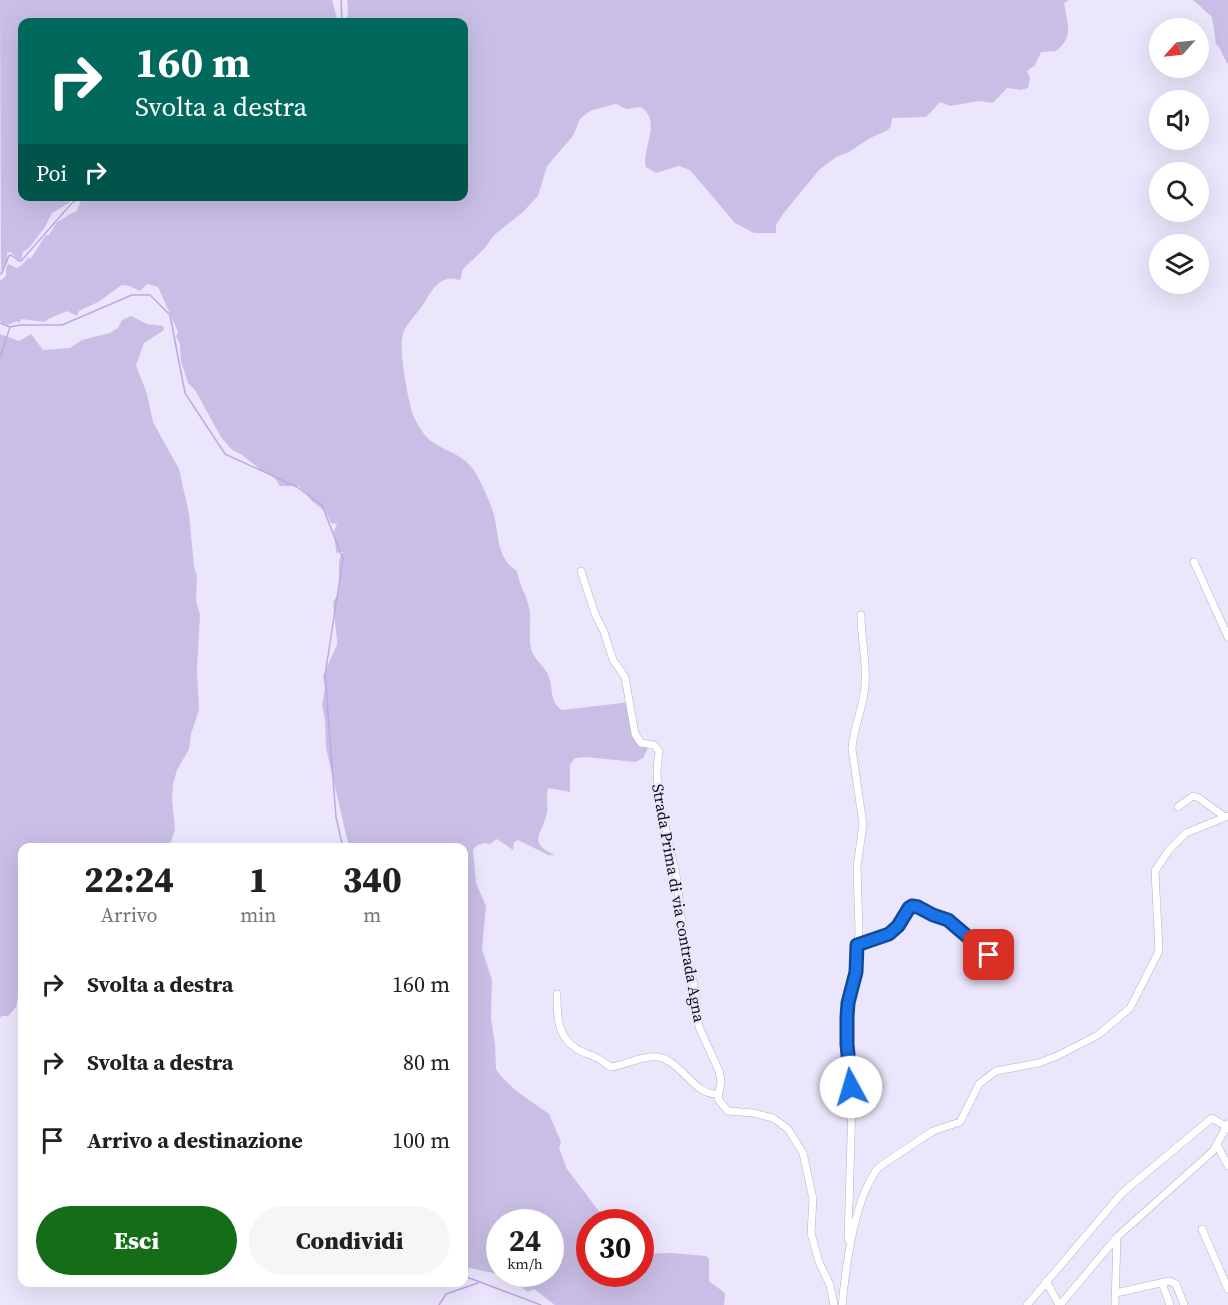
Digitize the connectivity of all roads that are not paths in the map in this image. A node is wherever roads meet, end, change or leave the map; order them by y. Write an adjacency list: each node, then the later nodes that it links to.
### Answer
1 (1194, 562): 4 (street)
2 (581, 571): 10 (street, Strada Prima di via contrada Agna)
3 (861, 615): 7 (street)
4 (1228, 637)
5 (1178, 807): 6 (street)
6 (1227, 816): 16 (street)
7 (857, 945): 8 (street); 16 (street)
8 (989, 955)
9 (557, 994): 10 (street)
10 (717, 1094): 23 (street)
11 (1227, 1125): 12 (street); 19 (street)
12 (1217, 1145): 13 (street); 15 (street)
13 (1228, 1166)
14 (1202, 1229): 18 (street)
15 (1117, 1237): 22 (street); 26 (street)
16 (851, 1247): 24 (street)
17 (1228, 1268): 18 (street)
18 (1220, 1271): 21 (street)
19 (1046, 1281): 25 (street); 26 (street)
20 (1162, 1283): 22 (street); 28 (street); 29 (street)
21 (1228, 1289)
22 (1116, 1293): 27 (street)
23 (834, 1305)
24 (842, 1305)
25 (1026, 1305)
26 (1059, 1305)
27 (1115, 1305)
28 (1170, 1305)
29 (1184, 1305)

